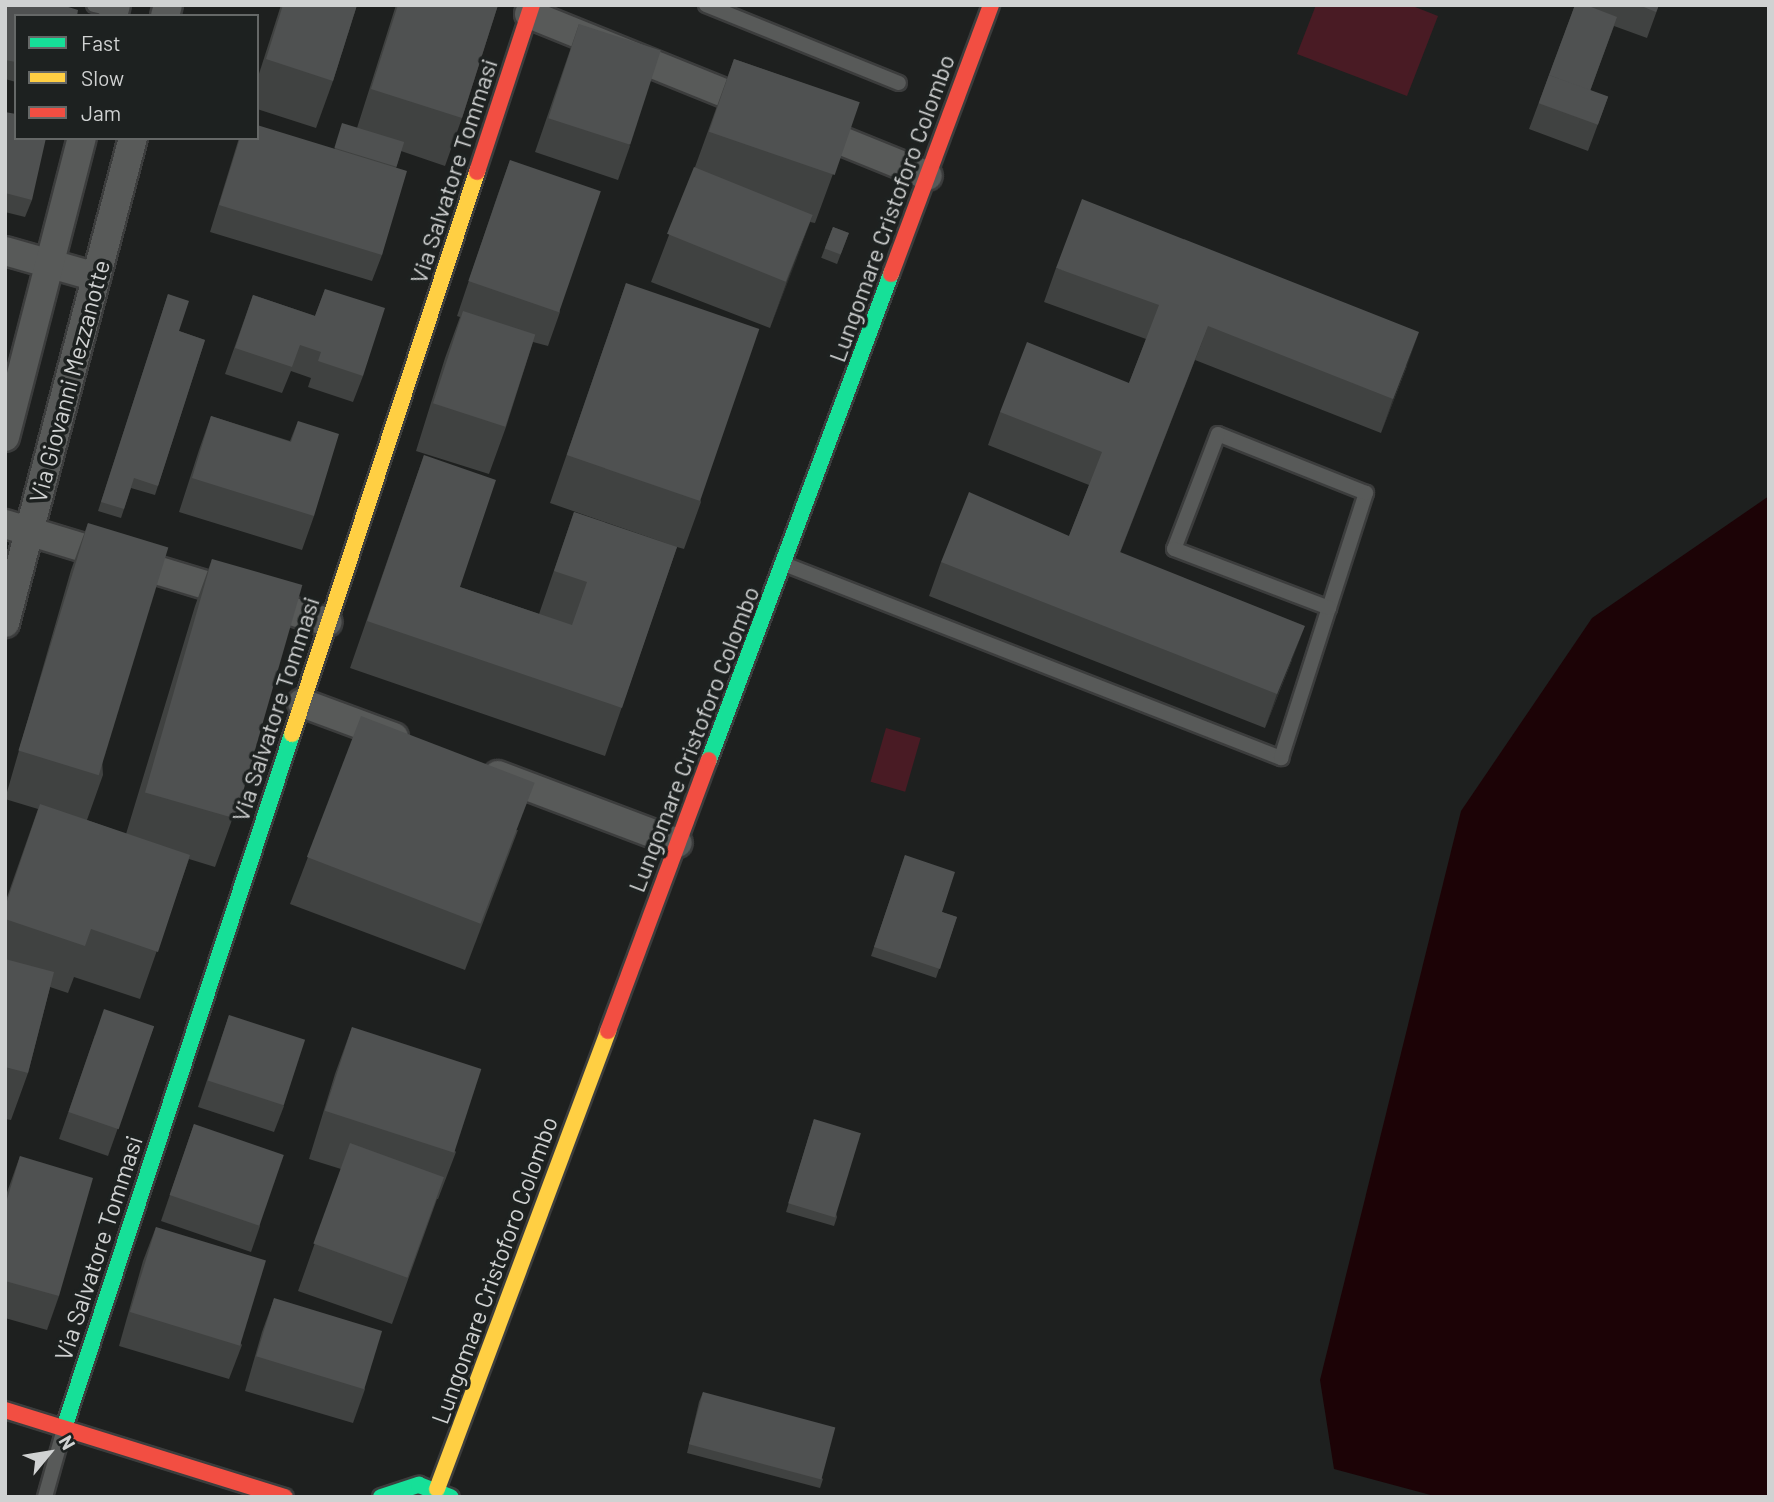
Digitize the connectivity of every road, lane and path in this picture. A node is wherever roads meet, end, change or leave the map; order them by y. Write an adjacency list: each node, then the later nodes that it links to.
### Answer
1 (706, 5): 4 (lane)
2 (991, 5): 7 (street, Lungomare Cristoforo Colombo)
3 (531, 9): 7 (street); 15 (street, Via Salvatore Tommasi)
4 (899, 83)
5 (81, 140): 9 (street, Via Giovanni Mezzanotte)
6 (132, 140): 10 (street, Via Giovanni Mezzanotte)
7 (928, 176): 13 (street, Lungomare Cristoforo Colombo)
8 (5, 251): 9 (street)
9 (50, 263): 10 (street); 11 (street, Via Giovanni Mezzanotte)
10 (96, 277): 12 (street, Via Giovanni Mezzanotte)
11 (5, 437)
12 (18, 528): 15 (street); 16 (street, Via Giovanni Mezzanotte)
13 (783, 563): 14 (lane); 20 (street, Lungomare Cristoforo Colombo)
14 (1329, 608): 14 (lane)
15 (327, 622): 17 (street, Via Salvatore Tommasi)
16 (5, 624)
17 (302, 703): 18 (street); 22 (street, Via Salvatore Tommasi)
18 (418, 746)
19 (470, 765): 20 (street)
20 (678, 843): 24 (street, Lungomare Cristoforo Colombo)
21 (5, 1410): 22 (street)
22 (64, 1428): 23 (street); 25 (lane)
23 (240, 1490): 26 (street)
24 (444, 1493): 27 (street)
25 (45, 1497)
26 (285, 1497)
27 (381, 1497)

